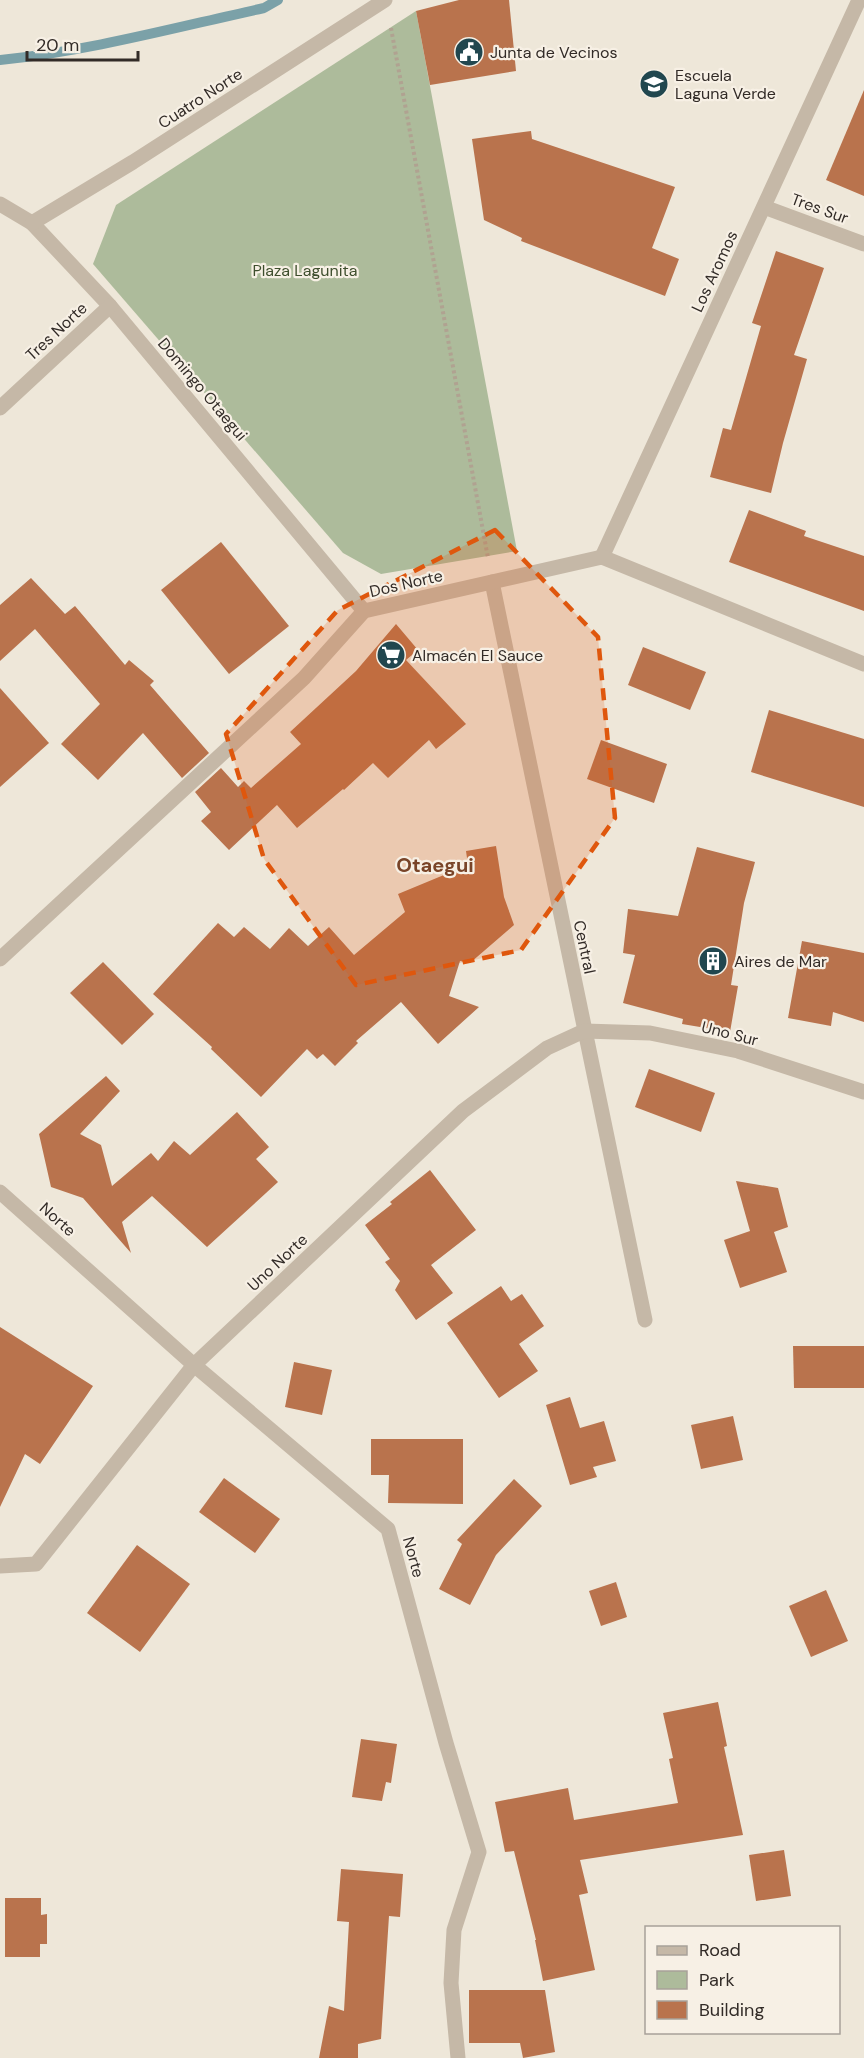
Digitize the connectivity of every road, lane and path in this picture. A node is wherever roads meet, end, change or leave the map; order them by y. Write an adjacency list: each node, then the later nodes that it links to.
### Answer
1 (385, 0): 6 (street, Cuatro Norte)
2 (859, 0): 5 (street, Los Aromos)
3 (390, 23): 11 (path)
4 (0, 204): 6 (street, Domingo Otaegui)
5 (764, 207): 7 (street, Tres Sur); 10 (street, Los Aromos)
6 (32, 224): 8 (street, Domingo Otaegui)
7 (864, 244)
8 (110, 306): 9 (street, Tres Norte); 12 (street, Domingo Otaegui)
9 (0, 408)
10 (602, 557): 11 (street, Dos Norte); 13 (street)
11 (492, 582): 12 (street, Dos Norte); 15 (street, Central)
12 (364, 611): 14 (street, Dos Norte)
13 (864, 664)
14 (0, 959)
15 (584, 1031): 16 (street, Uno Sur); 18 (street, Central); 19 (street, Uno Norte)
16 (864, 1092)
17 (0, 1192): 19 (street, Norte)
18 (645, 1320)
19 (194, 1365): 20 (street, Uno Norte); 21 (street, Norte)
20 (0, 1566)
21 (458, 2058)

